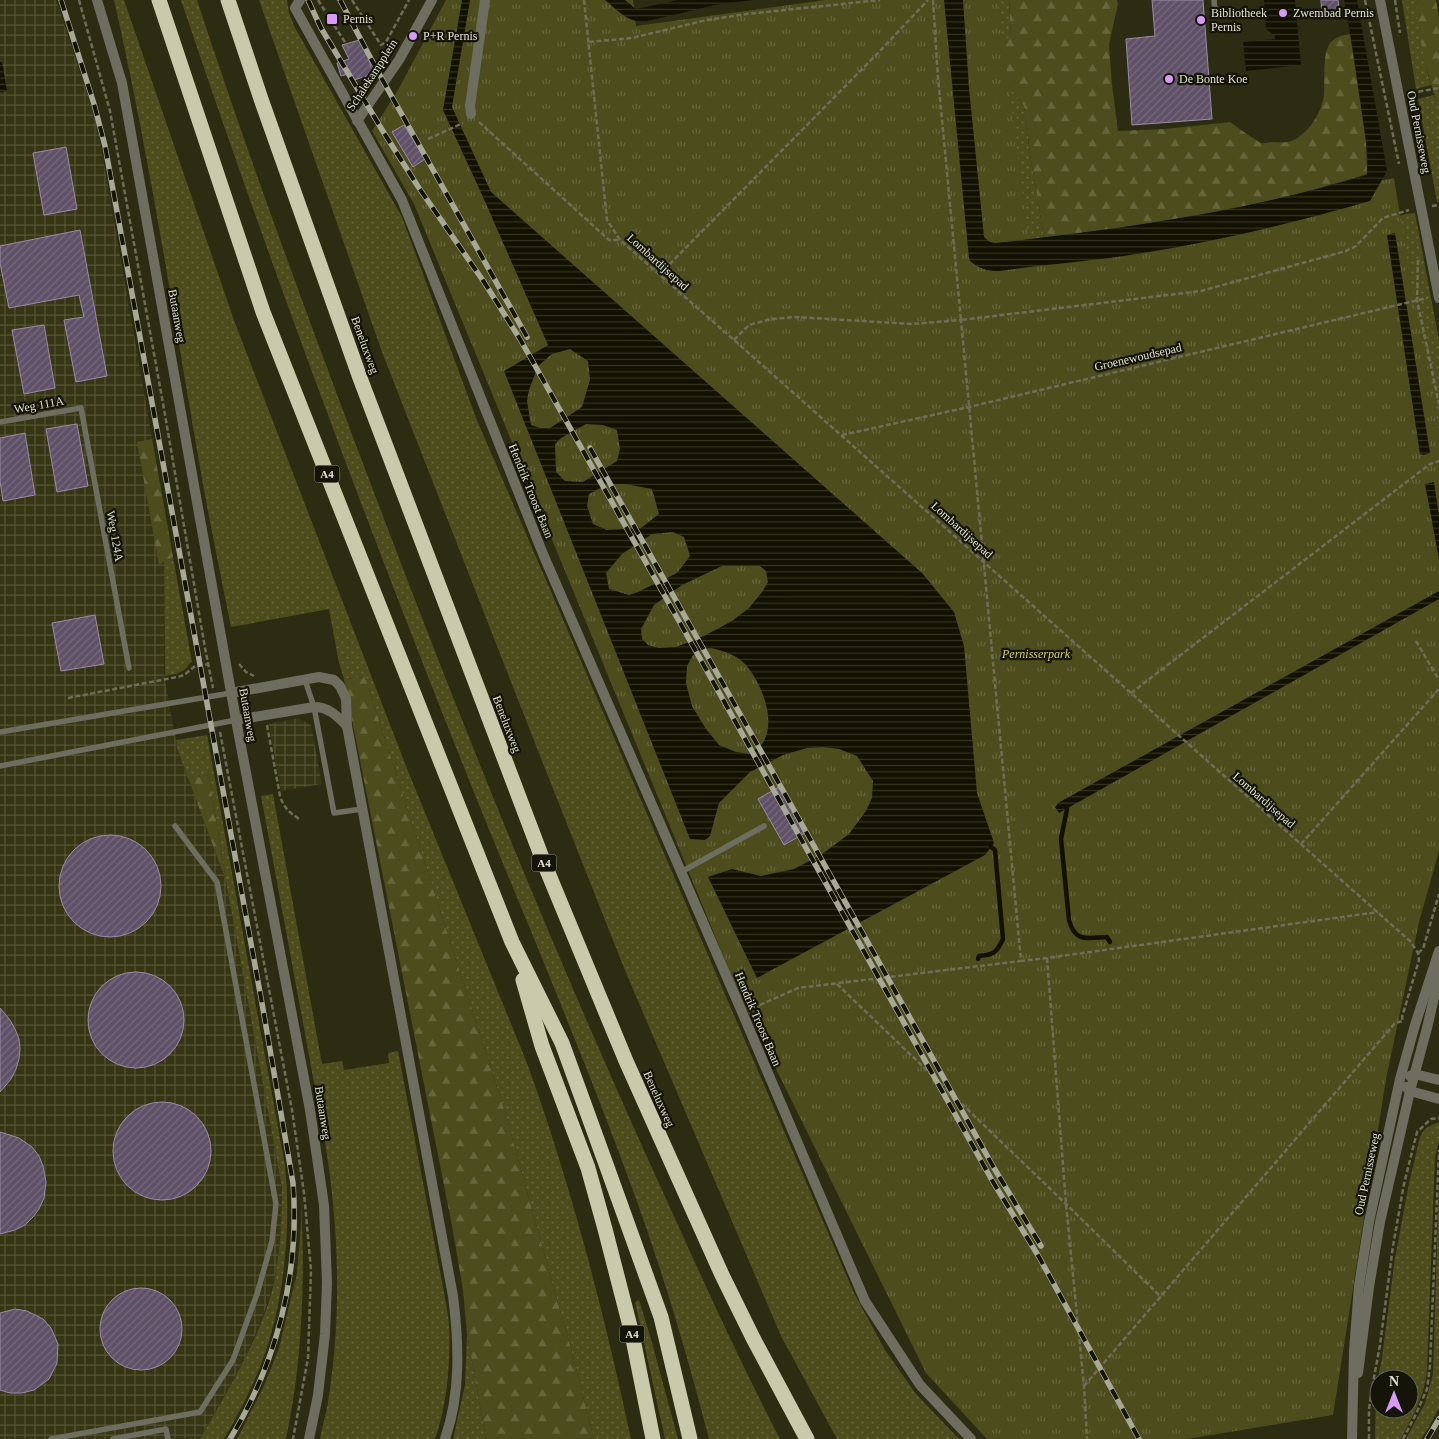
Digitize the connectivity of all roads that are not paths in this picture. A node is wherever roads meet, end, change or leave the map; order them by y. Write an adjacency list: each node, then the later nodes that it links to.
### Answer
1 (97, 0): 17 (street, Butaanweg)
2 (159, 0): 27 (highway, A4)
3 (228, 0): 43 (highway, Beneluxweg / A4)
4 (300, 0): 11 (street, Schalekampplein)
5 (432, 0): 11 (street, Schalekampplein)
6 (484, 0): 10 (street)
7 (1214, 0): 9 (lane)
8 (1380, 0): 12 (street, Oud Pernisseweg)
9 (1215, 12)
10 (471, 114)
11 (357, 121): 26 (street, Hendrik Troost Baan)
12 (1439, 297)
13 (81, 408): 14 (lane, Weg 111A); 15 (lane, Weg 124A)
14 (0, 422)
15 (129, 668)
16 (305, 680): 17 (street); 18 (lane); 20 (street)
17 (231, 693): 19 (street, Butaanweg); 21 (lane)
18 (314, 707): 19 (street); 20 (street); 23 (lane)
19 (236, 720): 22 (lane); 39 (street, Butaanweg)
20 (347, 726): 23 (street)
21 (0, 732)
22 (0, 766)
23 (362, 809): 40 (street)
24 (175, 826): 36 (lane)
25 (764, 826): 26 (lane)
26 (681, 872): 44 (street, Hendrik Troost Baan)
27 (512, 942): 41 (highway, A4); 42 (highway, A4)
28 (1439, 950): 31 (street, Oud Pernisseweg)
29 (1439, 955): 30 (street, Oud Pernisseweg)
30 (1414, 1074): 31 (street); 32 (street); 33 (street, Oud Pernisseweg)
31 (1400, 1080): 33 (street); 35 (street, Oud Pernisseweg)
32 (1439, 1080)
33 (1410, 1092): 34 (street); 35 (street, Oud Pernisseweg)
34 (1439, 1099)
35 (1353, 1409): 45 (street, Oud Pernisseweg)
36 (51, 1439)
37 (113, 1439): 38 (lane)
38 (168, 1439)
39 (309, 1439)
40 (445, 1439)
41 (653, 1439)
42 (690, 1439)
43 (807, 1439)
44 (971, 1439)
45 (1352, 1439)

